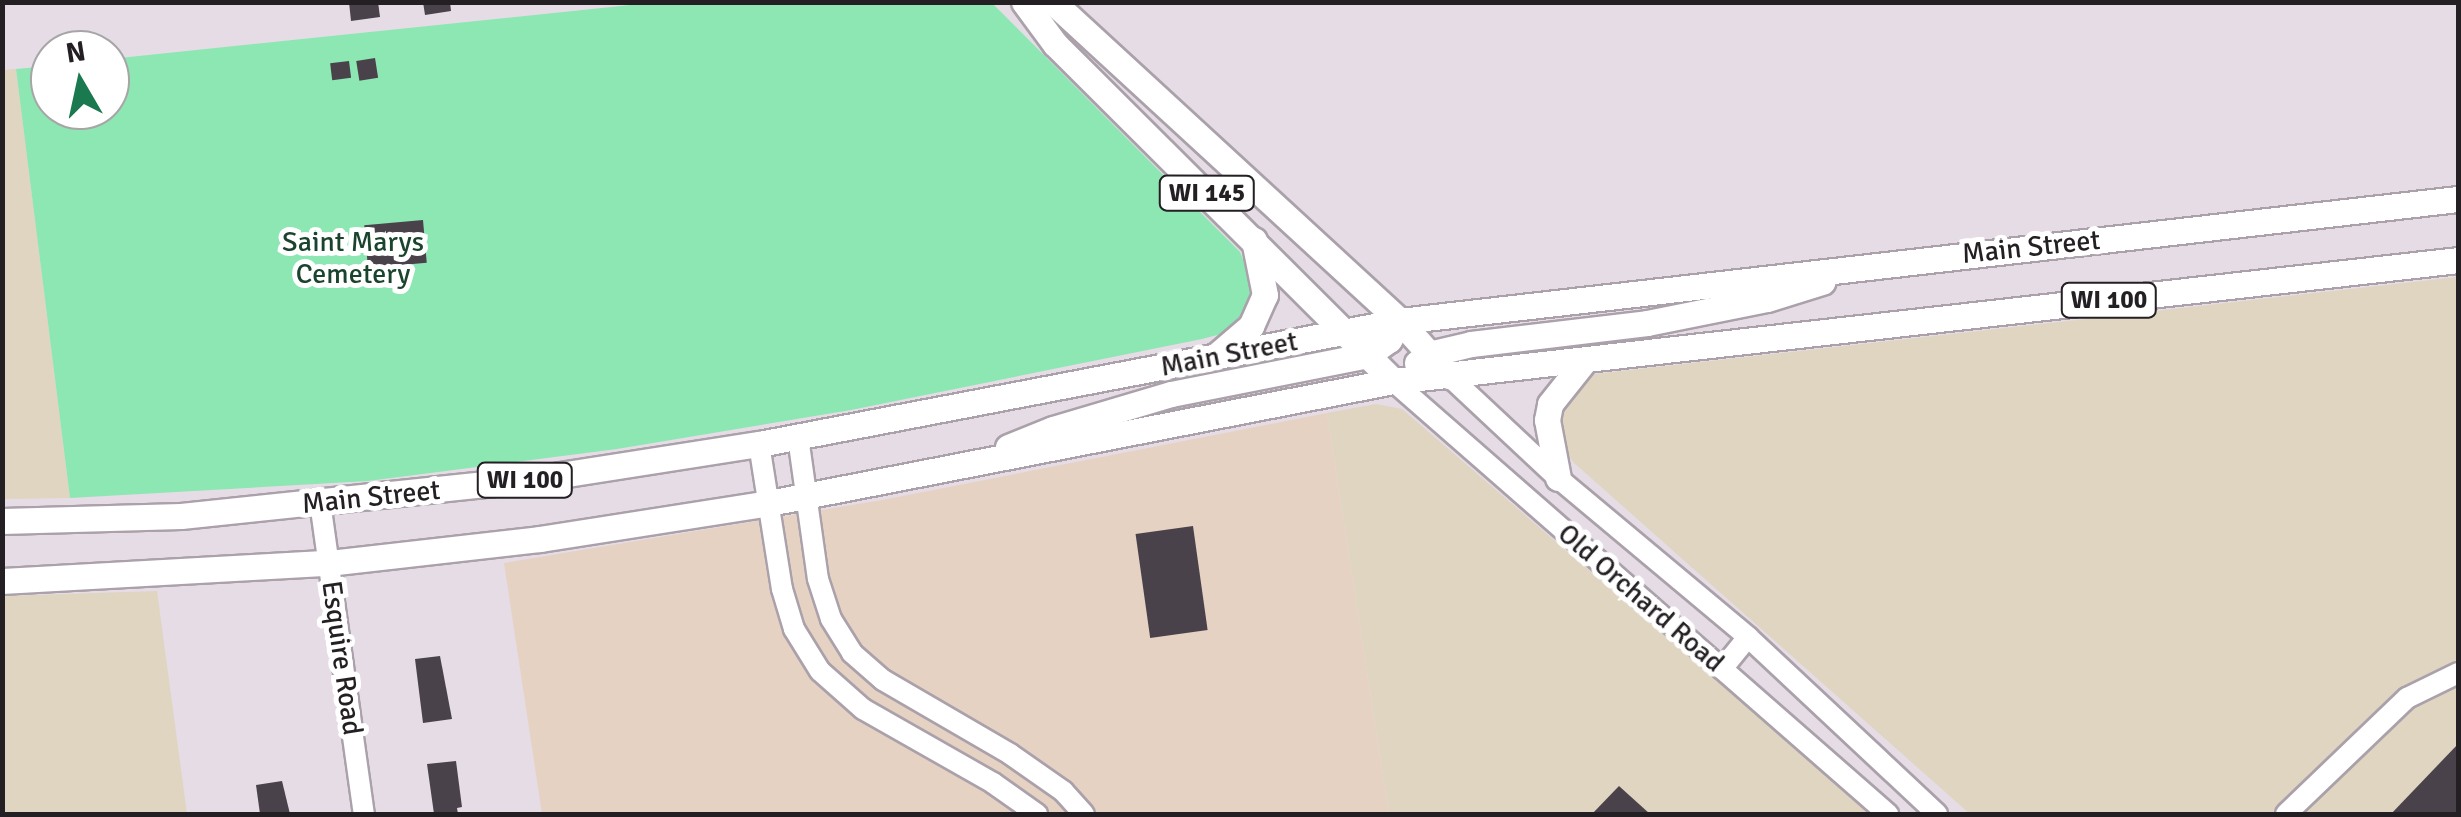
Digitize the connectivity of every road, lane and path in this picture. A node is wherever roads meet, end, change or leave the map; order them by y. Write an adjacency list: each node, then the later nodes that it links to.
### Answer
1 (1024, 2): 4 (main road, WI 145)
2 (1053, 2): 7 (main road, WI 145)
3 (2458, 200): 6 (main road, Main Street / WI 100)
4 (1254, 240): 8 (main road, WI 145); 11 (main road)
5 (2458, 260): 12 (main road, WI 100)
6 (1882, 264): 7 (main road, Main Street / WI 100); 10 (main road)
7 (1400, 321): 8 (main road, Main Street / WI 100); 9 (main road); 10 (main road)
8 (1346, 332): 9 (main road, WI 145); 11 (main road, Main Street / WI 100)
9 (1368, 354): 14 (main road, WI 145); 17 (main road)
10 (1429, 354): 13 (main road); 14 (main road)
11 (1215, 356): 15 (main road, Main Street / WI 100)
12 (1585, 360): 13 (main road, WI 100); 18 (main road)
13 (1449, 376): 14 (main road, WI 100); 18 (street, Old Orchard Road)
14 (1394, 381): 17 (main road, WI 100); 26 (street, Old Orchard Road)
15 (798, 437): 16 (main road, Main Street / WI 100); 19 (street)
16 (759, 444): 20 (main road, Main Street / WI 100); 21 (street)
17 (954, 469): 19 (main road, WI 100)
18 (1558, 478): 25 (street, Old Orchard Road)
19 (806, 495): 21 (main road, WI 100); 28 (street)
20 (320, 502): 22 (main road, Main Street / WI 100); 23 (street, Esquire Road)
21 (768, 504): 23 (main road, WI 100); 29 (street)
22 (2, 521)
23 (329, 563): 24 (main road, WI 100); 32 (street, Esquire Road)
24 (2, 581)
25 (1748, 637): 26 (street); 36 (street, Old Orchard Road)
26 (1722, 669): 35 (street, Old Orchard Road)
27 (2458, 672): 37 (street)
28 (902, 690): 29 (street); 30 (street)
29 (883, 721): 31 (street)
30 (1035, 771): 31 (street); 34 (street)
31 (1015, 799): 33 (street)
32 (364, 814)
33 (1038, 814)
34 (1084, 814)
35 (1888, 814)
36 (1937, 814)
37 (2286, 814)

